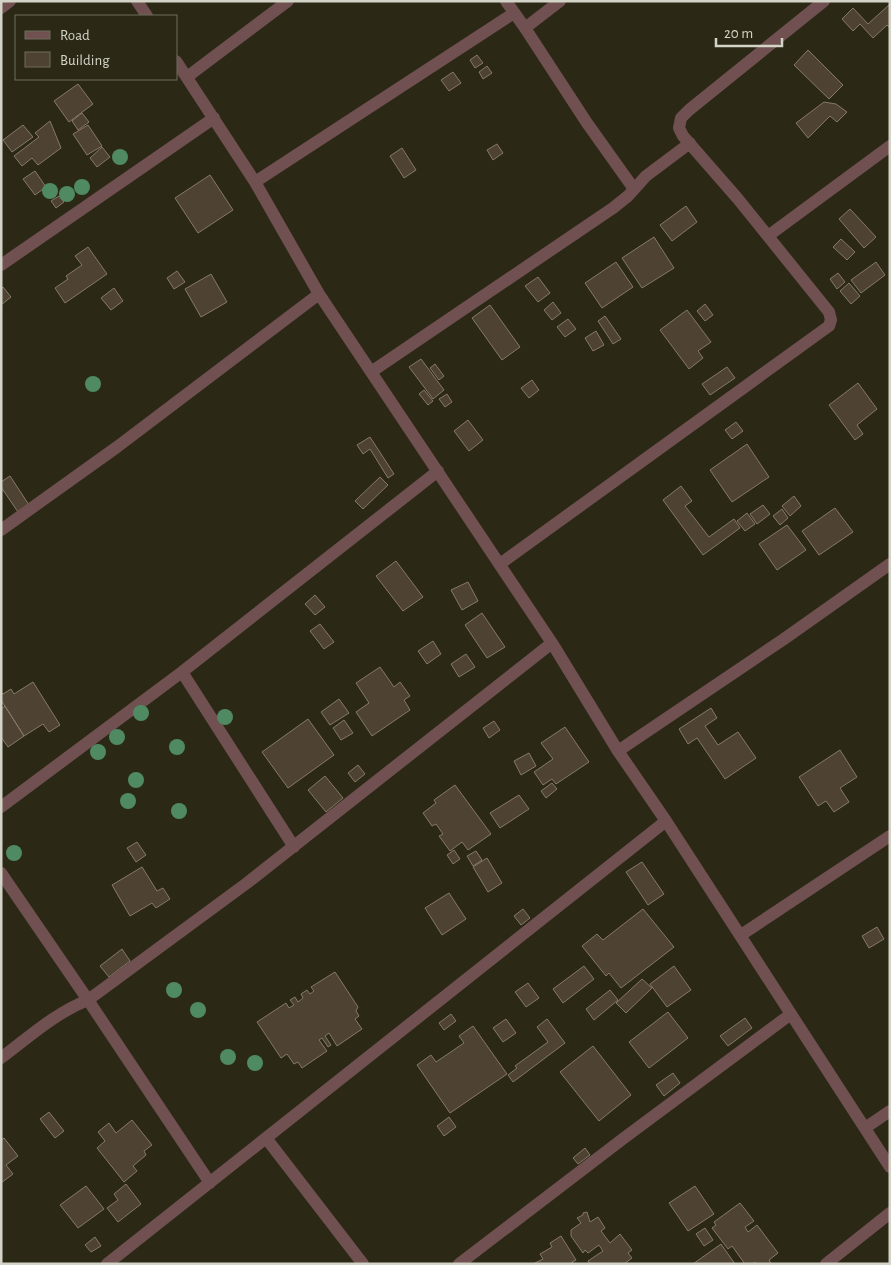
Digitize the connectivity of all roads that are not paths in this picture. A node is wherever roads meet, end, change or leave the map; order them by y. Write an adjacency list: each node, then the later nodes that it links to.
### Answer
1 (10, 1): 7 (street)
2 (137, 1): 9 (street)
3 (288, 1): 12 (street)
4 (506, 1): 8 (street)
5 (560, 1): 10 (street)
6 (824, 1): 14 (street)
7 (1, 8)
8 (514, 13): 10 (street); 16 (street)
9 (146, 15)
10 (525, 28): 17 (street)
11 (178, 64): 12 (street)
12 (187, 77): 13 (street)
13 (214, 118): 16 (street); 19 (street)
14 (690, 143): 17 (street); 18 (street)
15 (890, 146): 18 (street)
16 (255, 182): 20 (street)
17 (634, 189): 21 (street)
18 (768, 236): 24 (street)
19 (1, 265)
20 (319, 294): 21 (street); 23 (street)
21 (372, 372): 22 (street)
22 (438, 471): 24 (street); 27 (street)
23 (1, 530)
24 (500, 564): 26 (street)
25 (890, 564): 28 (street)
26 (552, 643): 28 (street); 32 (street)
27 (182, 672): 29 (street); 32 (street)
28 (618, 751): 30 (street)
29 (1, 807)
30 (666, 821): 34 (street); 40 (street)
31 (890, 836): 34 (street)
32 (294, 847): 35 (street)
33 (1, 873): 35 (street)
34 (741, 936): 36 (street)
35 (88, 1000): 37 (street); 42 (street)
36 (791, 1014): 39 (street); 46 (street)
37 (1, 1058)
38 (890, 1111): 39 (street)
39 (865, 1128): 41 (street)
40 (266, 1138): 42 (street); 45 (street)
41 (890, 1167)
42 (210, 1183): 44 (street)
43 (890, 1213): 47 (street)
44 (107, 1264)
45 (363, 1264)
46 (459, 1264)
47 (826, 1264)

